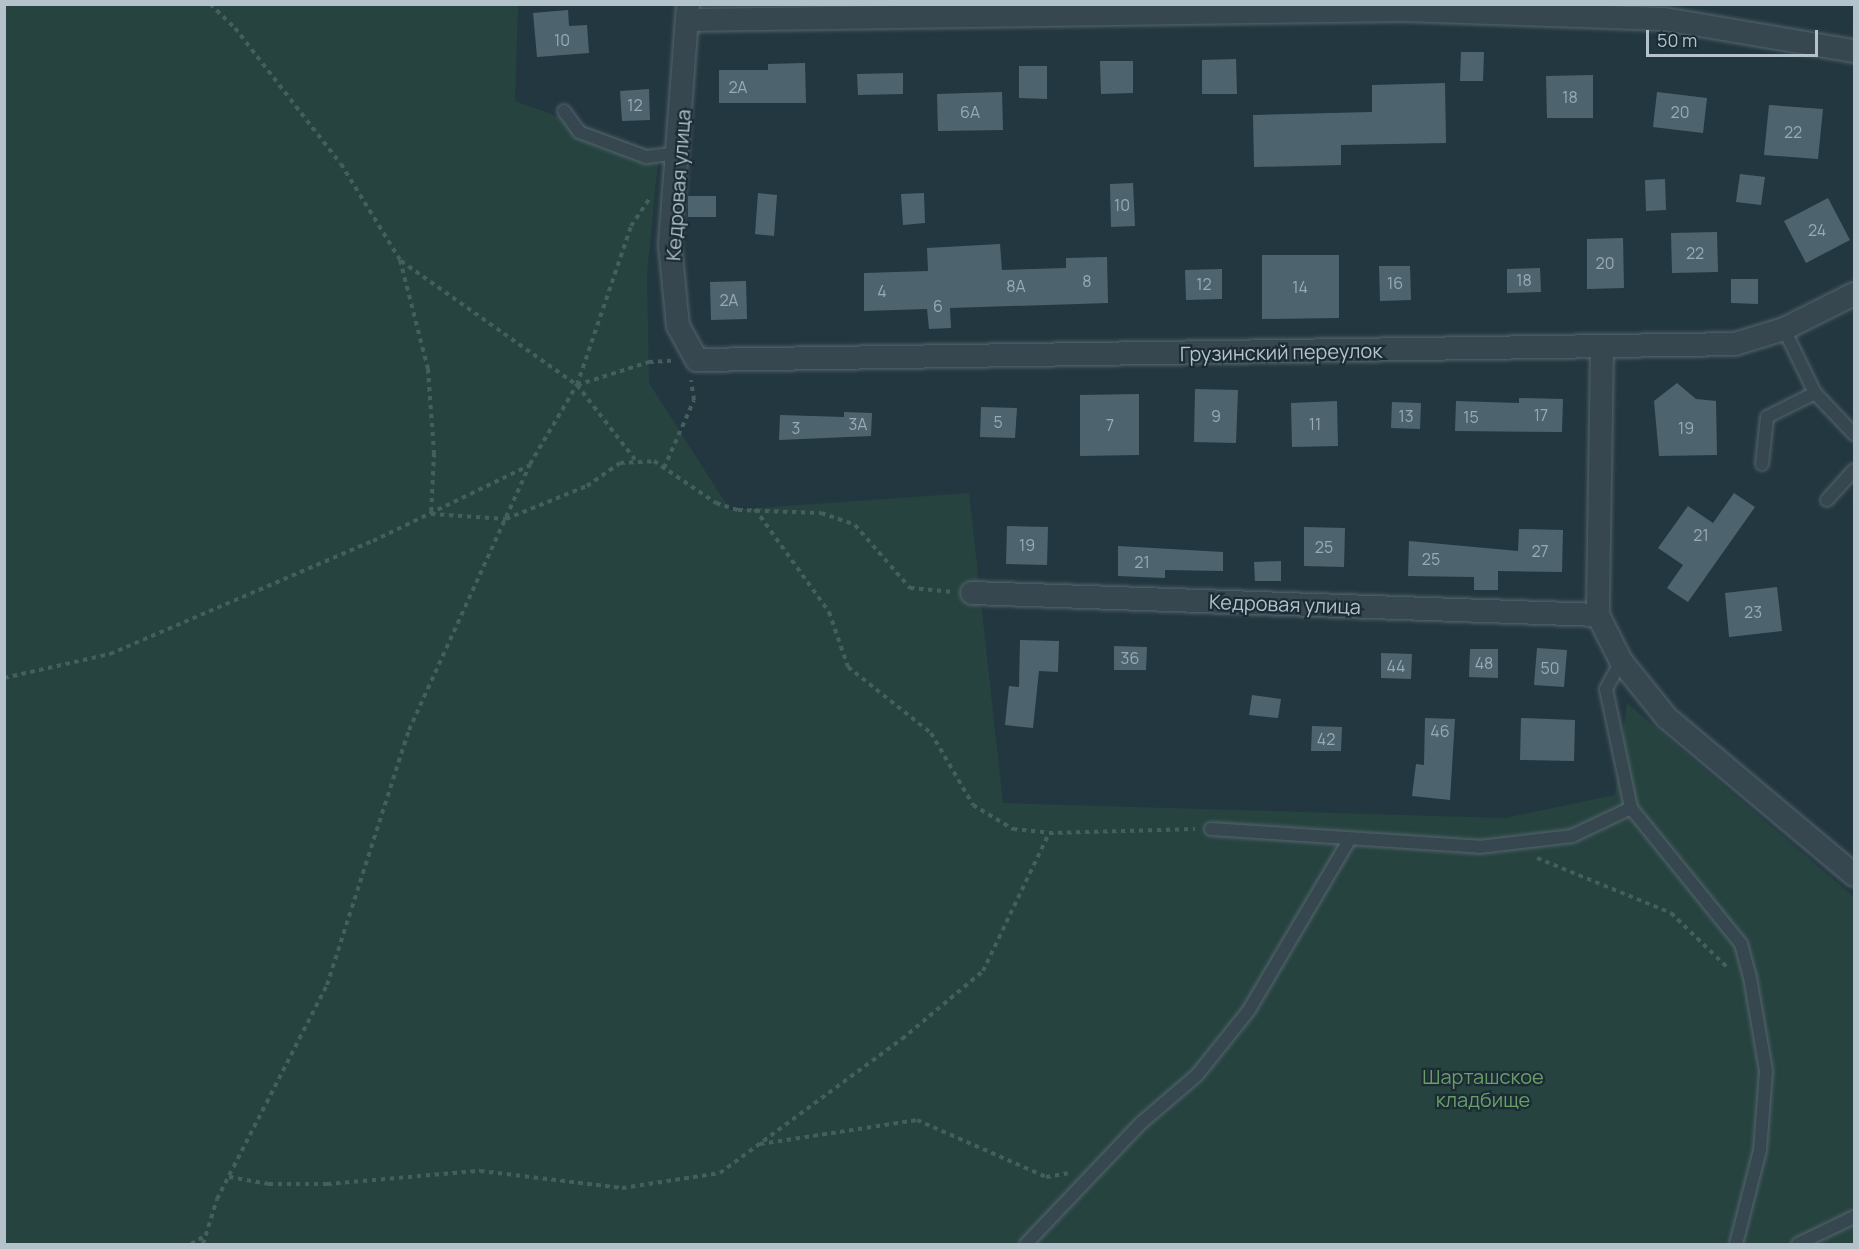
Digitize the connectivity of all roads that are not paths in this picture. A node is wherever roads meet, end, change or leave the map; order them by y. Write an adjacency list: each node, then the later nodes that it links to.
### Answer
1 (688, 12): 2 (street); 4 (street, Кедровая улица)
2 (1854, 51)
3 (564, 111): 4 (lane)
4 (680, 153): 8 (street, Кедровая улица)
5 (1854, 294): 6 (street, Грузинский переулок)
6 (1784, 329): 7 (street, Грузинский переулок); 9 (lane)
7 (1602, 348): 8 (street, Грузинский переулок); 15 (street)
8 (697, 360)
9 (1815, 393): 10 (lane); 11 (lane)
10 (1854, 434)
11 (1762, 464)
12 (1854, 470): 13 (lane)
13 (1827, 500)
14 (972, 593): 15 (street, Кедровая улица)
15 (1598, 615): 16 (street)
16 (1621, 661): 17 (lane); 20 (street)
17 (1631, 808): 19 (lane); 23 (lane)
18 (1211, 829): 19 (lane)
19 (1349, 840): 22 (lane)
20 (1854, 875)
21 (1854, 1217): 24 (lane)
22 (1026, 1245)
23 (1736, 1245)
24 (1798, 1245)

